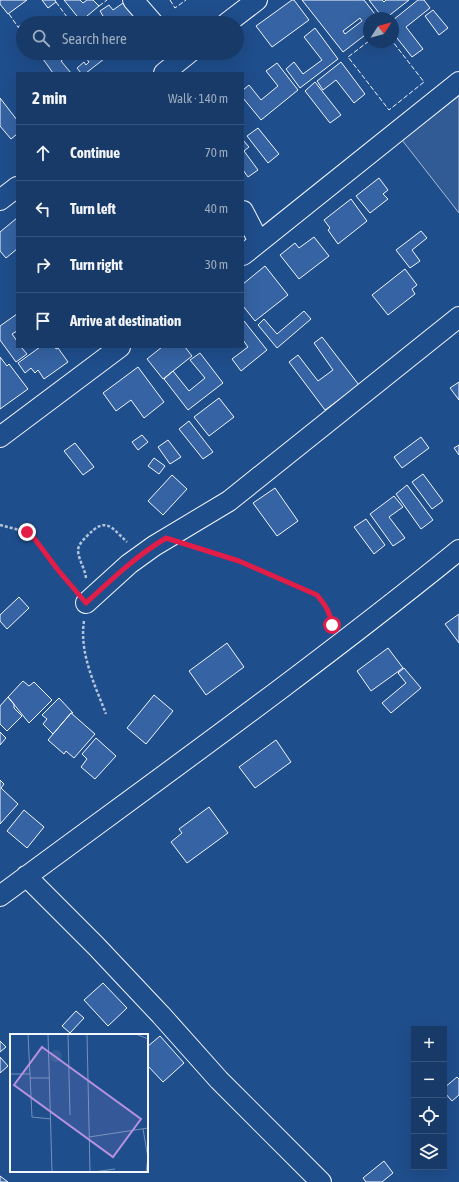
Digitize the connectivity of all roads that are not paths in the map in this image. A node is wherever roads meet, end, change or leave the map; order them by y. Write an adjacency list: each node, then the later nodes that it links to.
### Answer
1 (133, 0): 3 (street)
2 (256, 0): 4 (street)
3 (147, 16)
4 (236, 16)
5 (176, 60): 6 (street)
6 (165, 72)
7 (459, 82): 11 (street)
8 (16, 188): 9 (street)
9 (0, 200)
10 (244, 213): 11 (street)
11 (259, 242): 12 (street)
12 (244, 254)
13 (459, 317): 17 (street)
14 (119, 348): 15 (street)
15 (0, 437)
16 (459, 550): 18 (street)
17 (86, 603)
18 (26, 876): 19 (street); 20 (street)
19 (0, 896)
20 (321, 1182)

